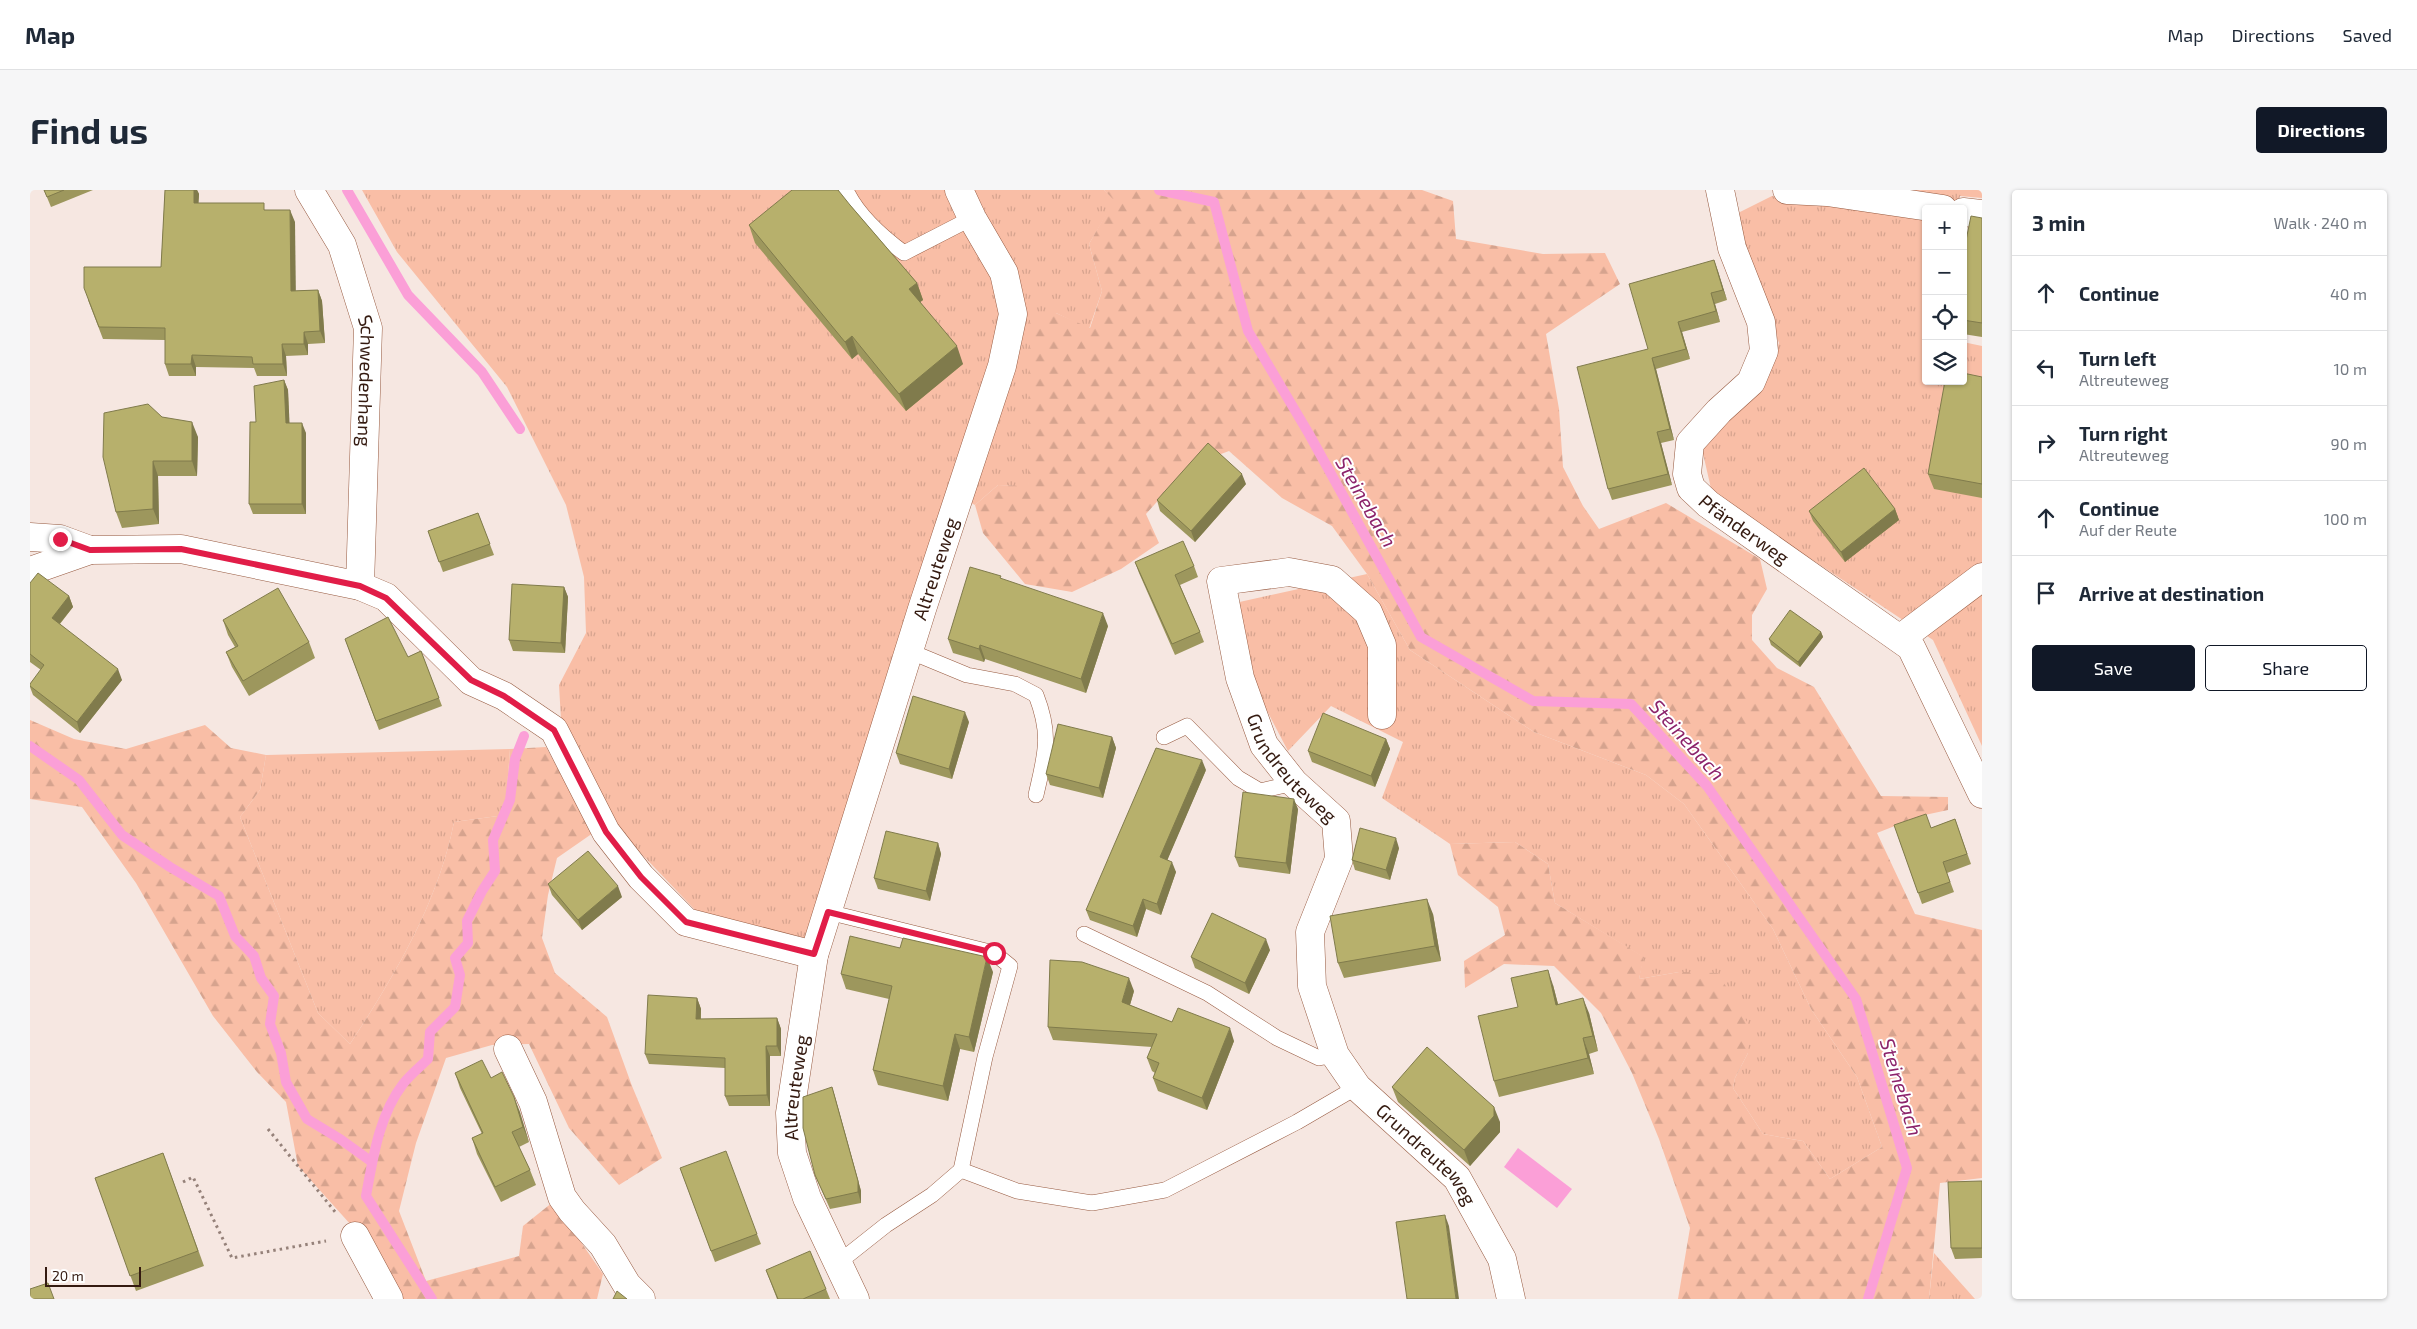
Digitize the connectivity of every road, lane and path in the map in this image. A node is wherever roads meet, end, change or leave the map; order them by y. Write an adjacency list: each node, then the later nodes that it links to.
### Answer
1 (309, 190): 14 (street, Schwedenhang)
2 (846, 190): 9 (lane)
3 (959, 190): 9 (street, Altreuteweg)
4 (1720, 190): 15 (street, Pfänderweg)
5 (1786, 190): 6 (street)
6 (1922, 206)
7 (1967, 212): 8 (street)
8 (1982, 214)
9 (972, 218): 16 (street, Altreuteweg)
10 (30, 537): 11 (street)
11 (90, 550): 12 (street); 14 (street)
12 (30, 571)
13 (1982, 578): 15 (street)
14 (360, 586): 24 (street)
15 (1901, 638): 20 (street, Pfänderweg)
16 (910, 652): 21 (lane); 22 (street, Altreuteweg)
17 (1382, 715): 19 (street, Grundreuteweg)
18 (1164, 736): 19 (lane)
19 (1294, 783): 26 (street, Grundreuteweg)
20 (1982, 794)
21 (1036, 795)
22 (828, 912): 24 (street, Altreuteweg); 29 (lane)
23 (1084, 934): 26 (lane)
24 (814, 954): 32 (street, Altreuteweg)
25 (508, 1049): 34 (street)
26 (1335, 1055): 27 (street, Grundreuteweg)
27 (1357, 1086): 29 (lane); 36 (street, Grundreuteweg)
28 (268, 1130): 31 (path)
29 (961, 1170): 32 (lane)
30 (182, 1182): 31 (path)
31 (355, 1236): 33 (street)
32 (838, 1263): 35 (street, Altreuteweg)
33 (389, 1299)
34 (641, 1299)
35 (855, 1299)
36 (1511, 1299)

